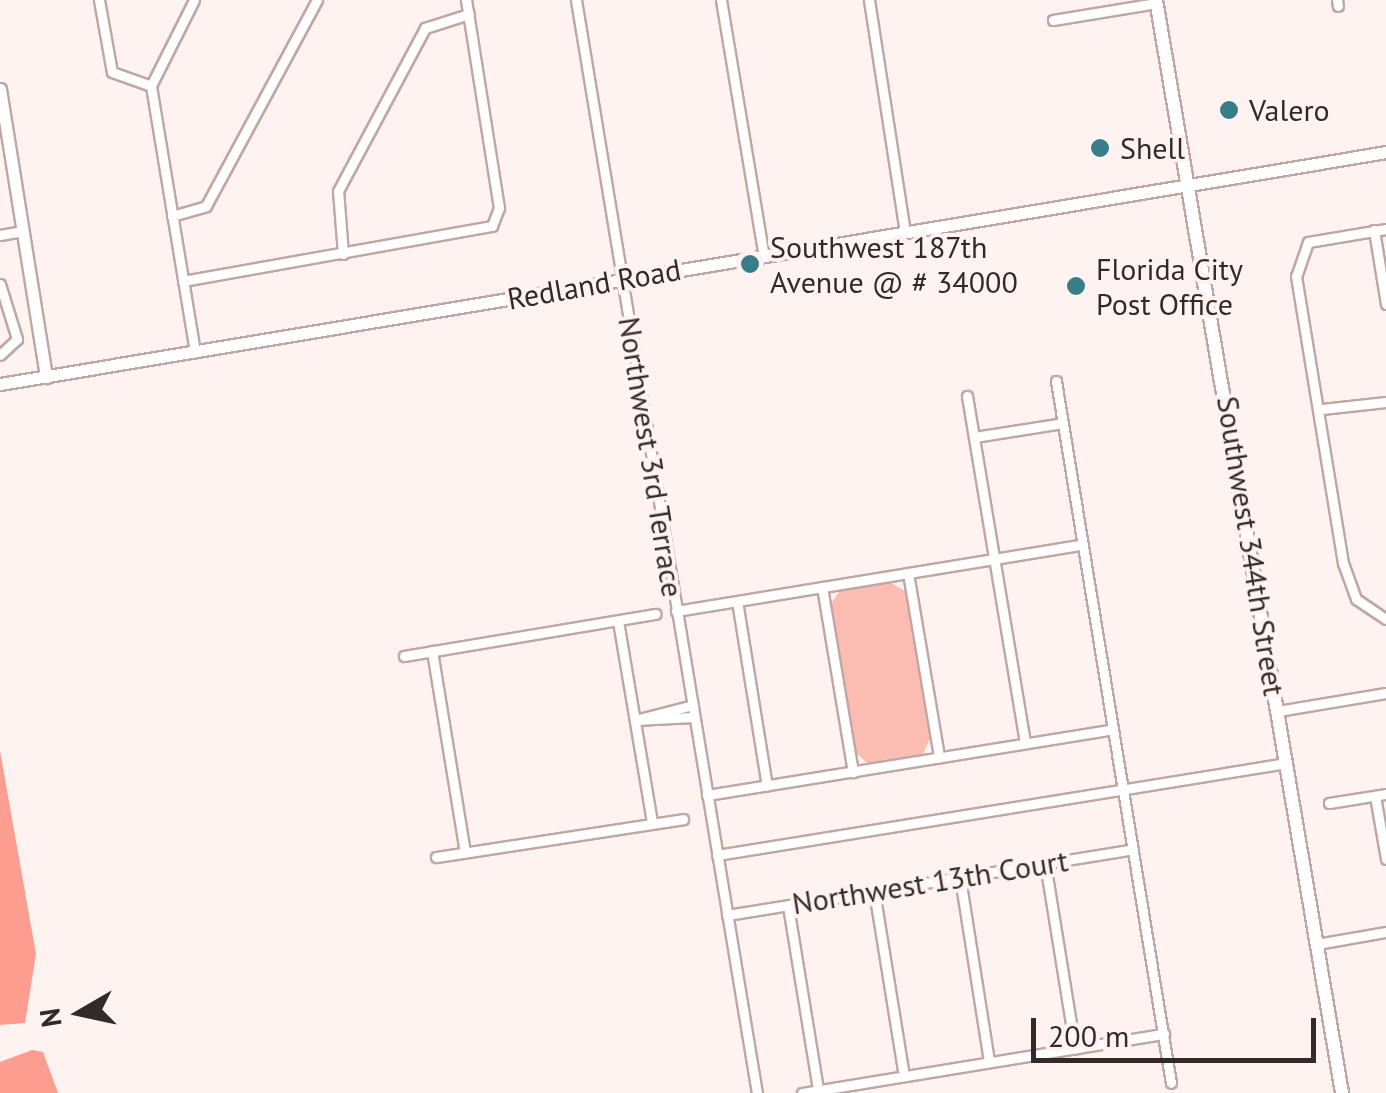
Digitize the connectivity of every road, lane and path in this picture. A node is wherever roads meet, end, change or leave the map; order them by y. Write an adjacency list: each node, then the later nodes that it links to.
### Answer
1 (99, 0): 11 (street)
2 (194, 0): 11 (street)
3 (318, 0): 15 (street)
4 (466, 0): 9 (street)
5 (576, 0): 23 (street, Northwest 3rd Terrace)
6 (721, 0): 22 (street)
7 (869, 0): 19 (street)
8 (1156, 2): 10 (street); 14 (main road, Southwest 344th Street)
9 (468, 14): 21 (street); 21 (street)
10 (1052, 20)
11 (150, 86): 15 (street)
12 (0, 89): 18 (street)
13 (1386, 152): 14 (street, Redland Road)
14 (1188, 185): 19 (street, Redland Road); 50 (main road, Southwest 344th Street)
15 (172, 216): 24 (street)
16 (1386, 229): 17 (street)
17 (1374, 230): 26 (street); 34 (street)
18 (22, 231): 20 (street); 29 (street)
19 (905, 232): 22 (street, Redland Road)
20 (0, 234)
21 (343, 254): 24 (street)
22 (764, 256): 23 (street, Redland Road)
23 (622, 280): 27 (street, Redland Road); 42 (street, Northwest 3rd Terrace)
24 (182, 281): 27 (street)
25 (0, 284): 28 (street)
26 (1386, 304)
27 (195, 352): 29 (street, Redland Road)
28 (0, 354)
29 (46, 377): 31 (street, Redland Road)
30 (1056, 381): 35 (street)
31 (0, 384)
32 (968, 396): 36 (street)
33 (1386, 402): 34 (street)
34 (1322, 409): 44 (street)
35 (1063, 423): 36 (street); 37 (street)
36 (974, 437): 38 (street)
37 (1083, 544): 38 (street); 53 (street)
38 (995, 559): 39 (street); 54 (street)
39 (908, 573): 40 (street); 55 (street)
40 (822, 587): 41 (street); 57 (street)
41 (736, 601): 42 (street); 58 (street)
42 (676, 611): 49 (street, Northwest 3rd Terrace)
43 (656, 614): 45 (street)
44 (1386, 620)
45 (618, 621): 46 (street); 52 (street)
46 (432, 651): 47 (street); 66 (street)
47 (404, 656)
48 (1386, 693): 50 (street)
49 (692, 705): 51 (street, Northwest 3rd Terrace); 52 (street)
50 (1278, 710): 56 (main road, Southwest 344th Street)
51 (694, 717): 52 (street); 61 (street, Northwest 3rd Terrace)
52 (635, 720): 64 (street)
53 (1113, 729): 54 (street); 59 (street)
54 (1025, 743): 55 (street)
55 (939, 757): 57 (street)
56 (1287, 763): 59 (street); 76 (main road, Southwest 344th Street)
57 (853, 772): 58 (street)
58 (767, 786): 61 (street)
59 (1122, 789): 65 (street); 67 (street)
60 (1381, 795): 62 (street); 69 (street)
61 (706, 796): 67 (street, Northwest 3rd Terrace)
62 (1329, 804)
63 (683, 819): 64 (street)
64 (652, 823): 66 (street)
65 (1133, 849): 70 (street, Northwest 13th Court); 77 (street)
66 (464, 852): 68 (street)
67 (717, 855): 74 (street, Northwest 3rd Terrace)
68 (436, 857)
69 (1386, 860)
70 (1046, 863): 71 (street, Northwest 13th Court); 78 (street)
71 (960, 878): 72 (street, Northwest 13th Court); 79 (street)
72 (874, 891): 73 (street, Northwest 13th Court); 80 (street)
73 (788, 906): 74 (street, Northwest 13th Court); 82 (street)
74 (727, 916): 83 (street, Northwest 3rd Terrace)
75 (1386, 932): 76 (street)
76 (1317, 944): 85 (main road, Southwest 344th Street)
77 (1164, 1034): 78 (street); 81 (street)
78 (1075, 1049): 79 (street)
79 (989, 1062): 80 (street)
80 (904, 1076): 82 (street)
81 (1171, 1083)
82 (818, 1090): 84 (street)
83 (757, 1093)
84 (802, 1093)
85 (1342, 1093)

